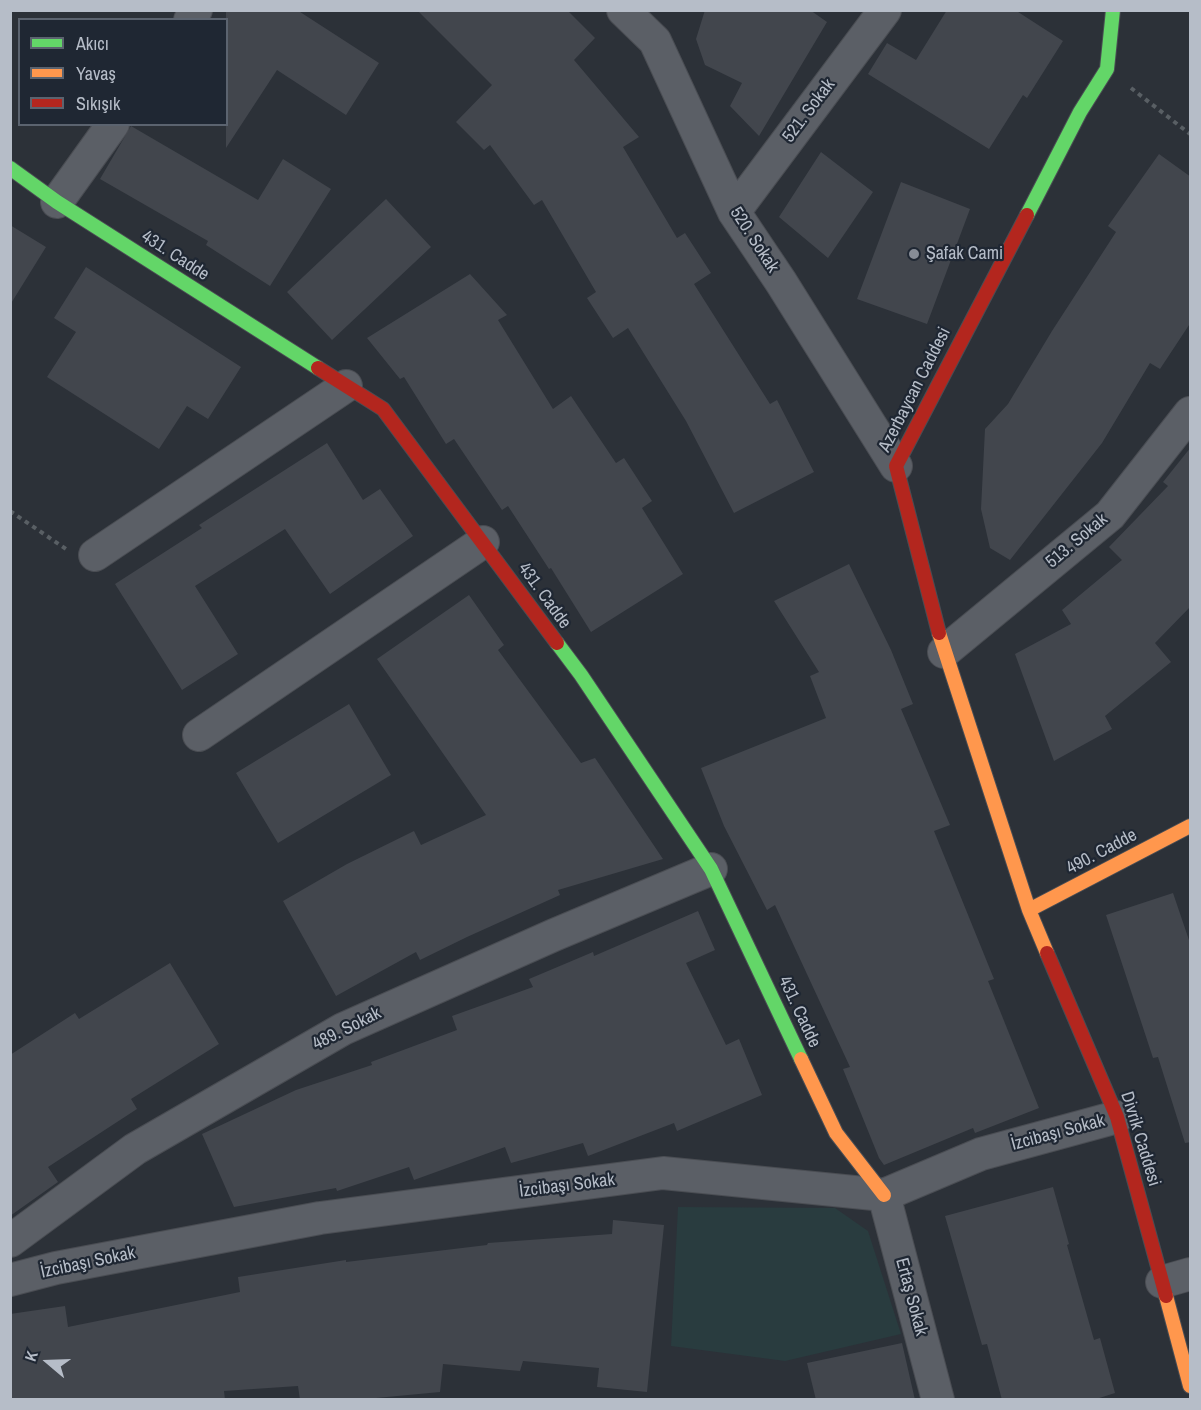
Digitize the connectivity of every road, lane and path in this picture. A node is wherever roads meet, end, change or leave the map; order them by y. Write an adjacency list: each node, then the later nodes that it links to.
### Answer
1 (885, 10): 9 (street, 521. Sokak)
2 (1113, 10): 4 (street, Azerbaycan Caddesi)
3 (631, 14): 9 (street, 520. Sokak)
4 (1107, 69): 6 (path); 12 (street, Azerbaycan Caddesi)
5 (112, 126): 8 (street)
6 (1191, 134)
7 (10, 168): 8 (street, 431. Cadde)
8 (57, 202): 10 (street, 431. Cadde)
9 (734, 212): 12 (street, 520. Sokak)
10 (346, 386): 14 (street, 431. Cadde); 15 (street)
11 (1191, 413): 16 (street, 513. Sokak)
12 (896, 466): 16 (street, Azerbaycan Caddesi)
13 (10, 510): 15 (path)
14 (483, 542): 17 (street); 19 (street, 431. Cadde)
15 (95, 555)
16 (944, 652): 20 (street, Azerbaycan Caddesi)
17 (198, 735)
18 (1191, 826): 20 (street, 490. Cadde)
19 (711, 868): 22 (street, 431. Cadde); 23 (street, 489. Sokak)
20 (1029, 910): 21 (street, Divrik Caddesi)
21 (1117, 1117): 22 (street, İzcibaşı Sokak); 24 (street, Divrik Caddesi)
22 (884, 1195): 25 (street, İzcibaşı Sokak); 27 (street, Ertaş Sokak)
23 (10, 1240)
24 (1176, 1278): 26 (street, Divrik Caddesi)
25 (10, 1280)
26 (1191, 1386)
27 (938, 1400)

